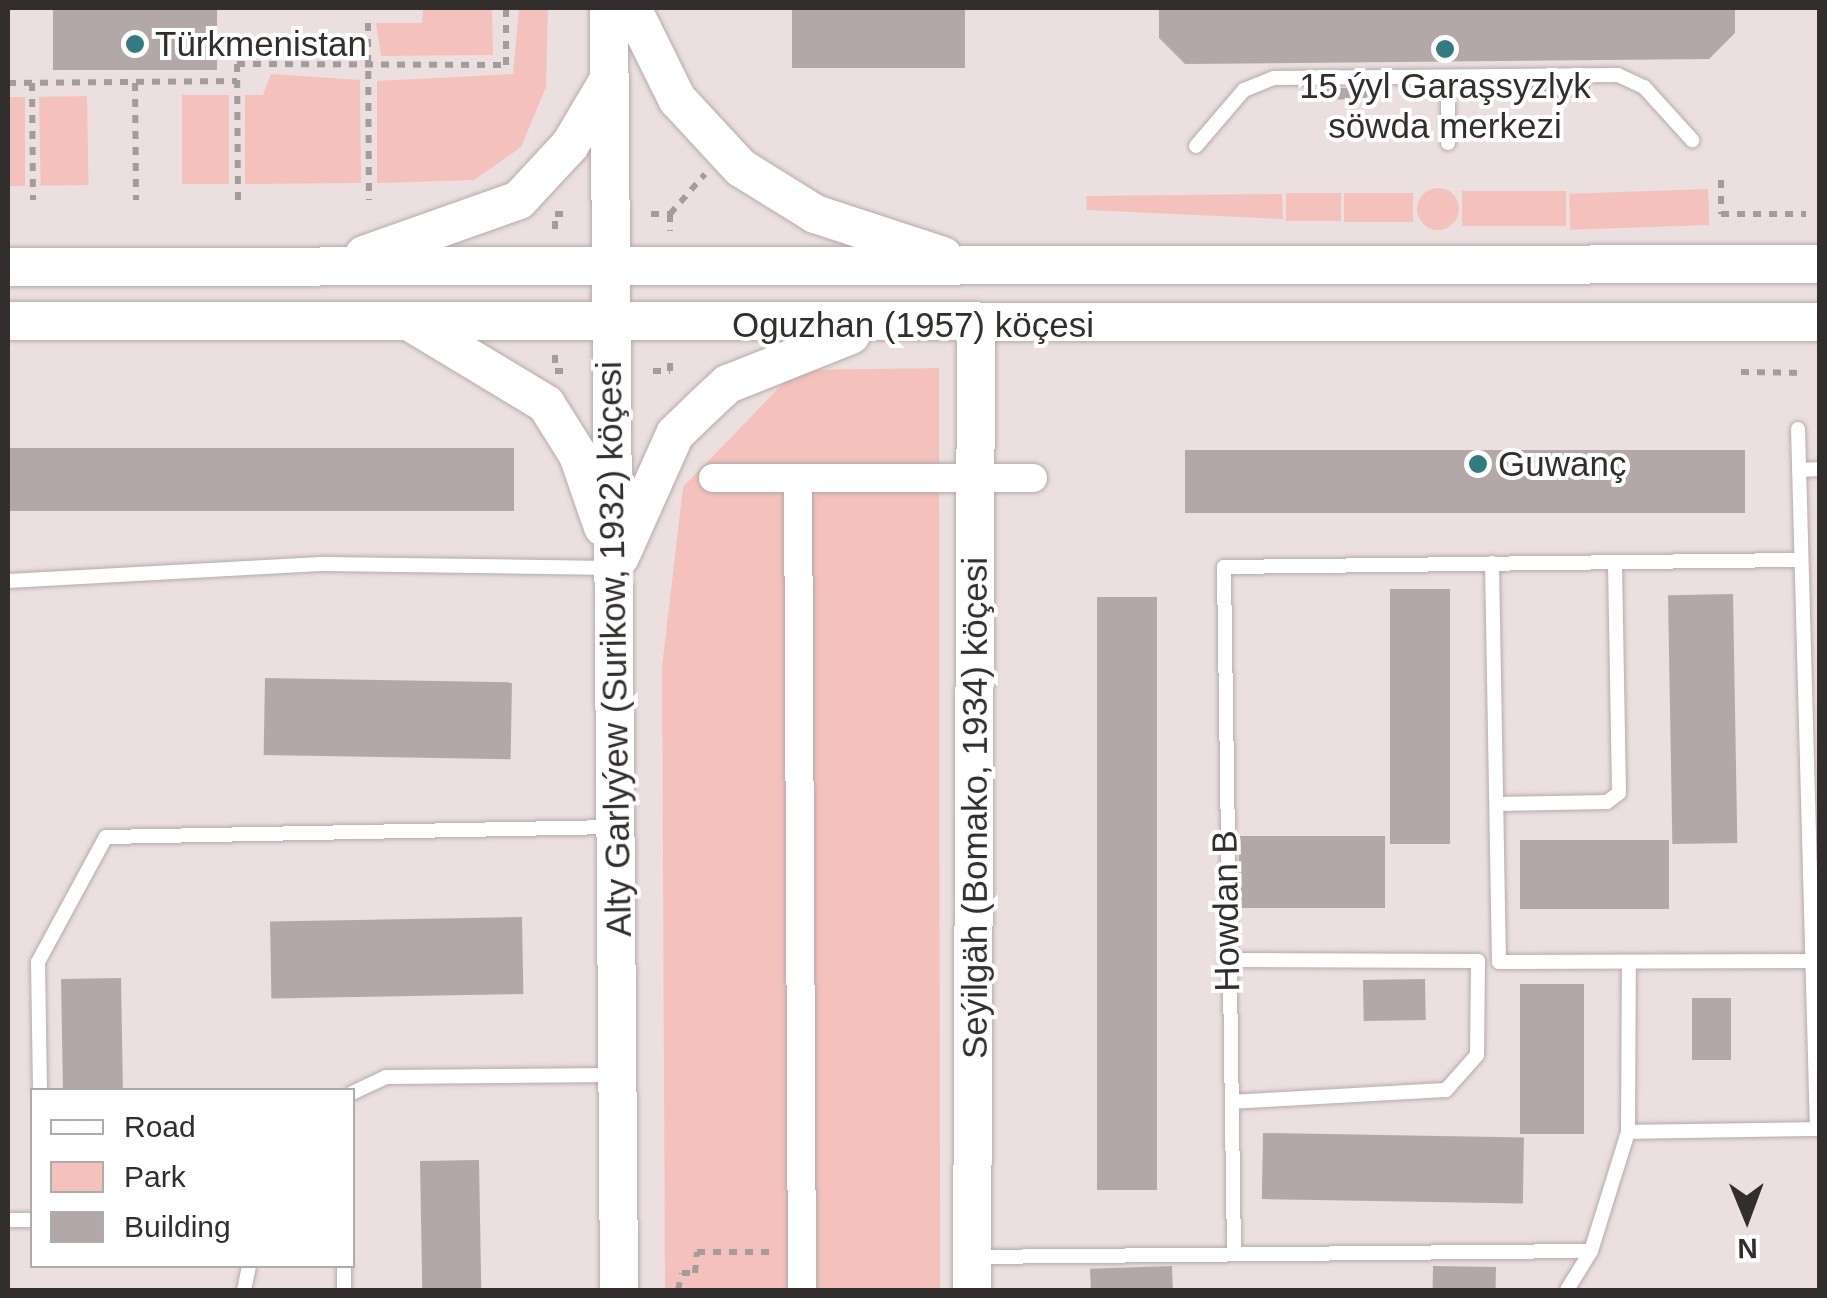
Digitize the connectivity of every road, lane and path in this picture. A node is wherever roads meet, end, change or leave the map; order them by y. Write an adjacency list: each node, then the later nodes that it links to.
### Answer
1 (506, 8): 5 (path)
2 (608, 8): 7 (main road, Alty Garlyýew (Surikow, 1932) köçesi)
3 (632, 8): 30 (main road)
4 (368, 23): 5 (path)
5 (368, 64): 8 (path); 20 (path)
6 (1448, 77): 12 (lane); 13 (lane); 14 (lane)
7 (609, 79): 29 (main road); 31 (main road, Alty Garlyýew (Surikow, 1932) köçesi)
8 (237, 82): 9 (path); 19 (path)
9 (135, 83): 11 (path); 18 (path)
10 (8, 84): 11 (path)
11 (32, 84): 17 (path)
12 (1692, 140)
13 (1448, 143)
14 (1196, 146)
15 (710, 168): 23 (path)
16 (1721, 180): 24 (path)
17 (33, 200)
18 (136, 200)
19 (238, 200)
20 (369, 200)
21 (569, 214): 25 (path)
22 (651, 214): 23 (path)
23 (670, 214): 26 (path)
24 (1806, 214)
25 (555, 229)
26 (670, 230)
27 (1820, 264): 30 (main road, Oguzhan (1957) köçesi)
28 (8, 266): 29 (main road, Oguzhan (1957) köçesi)
29 (331, 266): 31 (main road, Oguzhan (1957) köçesi)
30 (974, 266): 31 (main road, Oguzhan (1957) köçesi)
31 (610, 267): 35 (main road, Alty Garlyýew (Surikow, 1932) köçesi)
32 (406, 320): 33 (main road, Oguzhan (1957) köçesi); 35 (main road, Oguzhan (1957) köçesi); 54 (main road)
33 (8, 321)
34 (1820, 322): 37 (main road, Oguzhan (1957) köçesi)
35 (610, 324): 36 (main road, Oguzhan (1957) köçesi); 54 (main road, Alty Garlyýew (Surikow, 1932) köçesi)
36 (878, 326): 37 (main road, Oguzhan (1957) köçesi); 54 (main road)
37 (976, 326): 50 (main road, Seýilgäh (Bomako, 1934) köçesi)
38 (555, 355): 40 (path)
39 (670, 358): 41 (path)
40 (568, 371)
41 (653, 371)
42 (1741, 372): 43 (path)
43 (1804, 373)
44 (1798, 430): 46 (lane)
45 (1820, 469): 46 (lane)
46 (1801, 470): 51 (lane)
47 (713, 478): 48 (street)
48 (798, 478): 50 (street); 72 (street)
49 (1033, 478): 50 (street)
50 (977, 480): 74 (main road, Seýilgäh (Bomako, 1934) köçesi)
51 (1800, 560): 52 (lane); 56 (lane)
52 (1615, 562): 53 (lane); 58 (lane)
53 (1492, 563): 58 (lane); 60 (lane, Howdan B)
54 (615, 568): 55 (lane); 59 (main road, Alty Garlyýew (Surikow, 1932) köçesi)
55 (8, 580)
56 (1811, 667): 57 (lane)
57 (1814, 776): 62 (lane)
58 (1497, 804): 63 (lane)
59 (616, 827): 65 (main road, Alty Garlyýew (Surikow, 1932) köçesi); 66 (lane)
60 (1226, 960): 61 (lane); 68 (lane, Howdan B)
61 (1478, 961): 63 (lane); 68 (lane)
62 (1816, 961): 64 (lane); 69 (lane)
63 (1499, 962): 64 (lane)
64 (1629, 962): 70 (lane)
65 (618, 1075): 67 (lane); 75 (main road, Alty Garlyýew (Surikow, 1932) köçesi)
66 (40, 1088)
67 (355, 1092)
68 (1232, 1102): 73 (lane, Howdan B)
69 (1818, 1129): 70 (lane)
70 (1628, 1132): 71 (lane)
71 (1591, 1250): 73 (lane); 78 (lane)
72 (802, 1252): 76 (path); 77 (street)
73 (1234, 1252): 74 (lane)
74 (972, 1274)
75 (619, 1290)
76 (678, 1290)
77 (802, 1290)
78 (1567, 1290)

